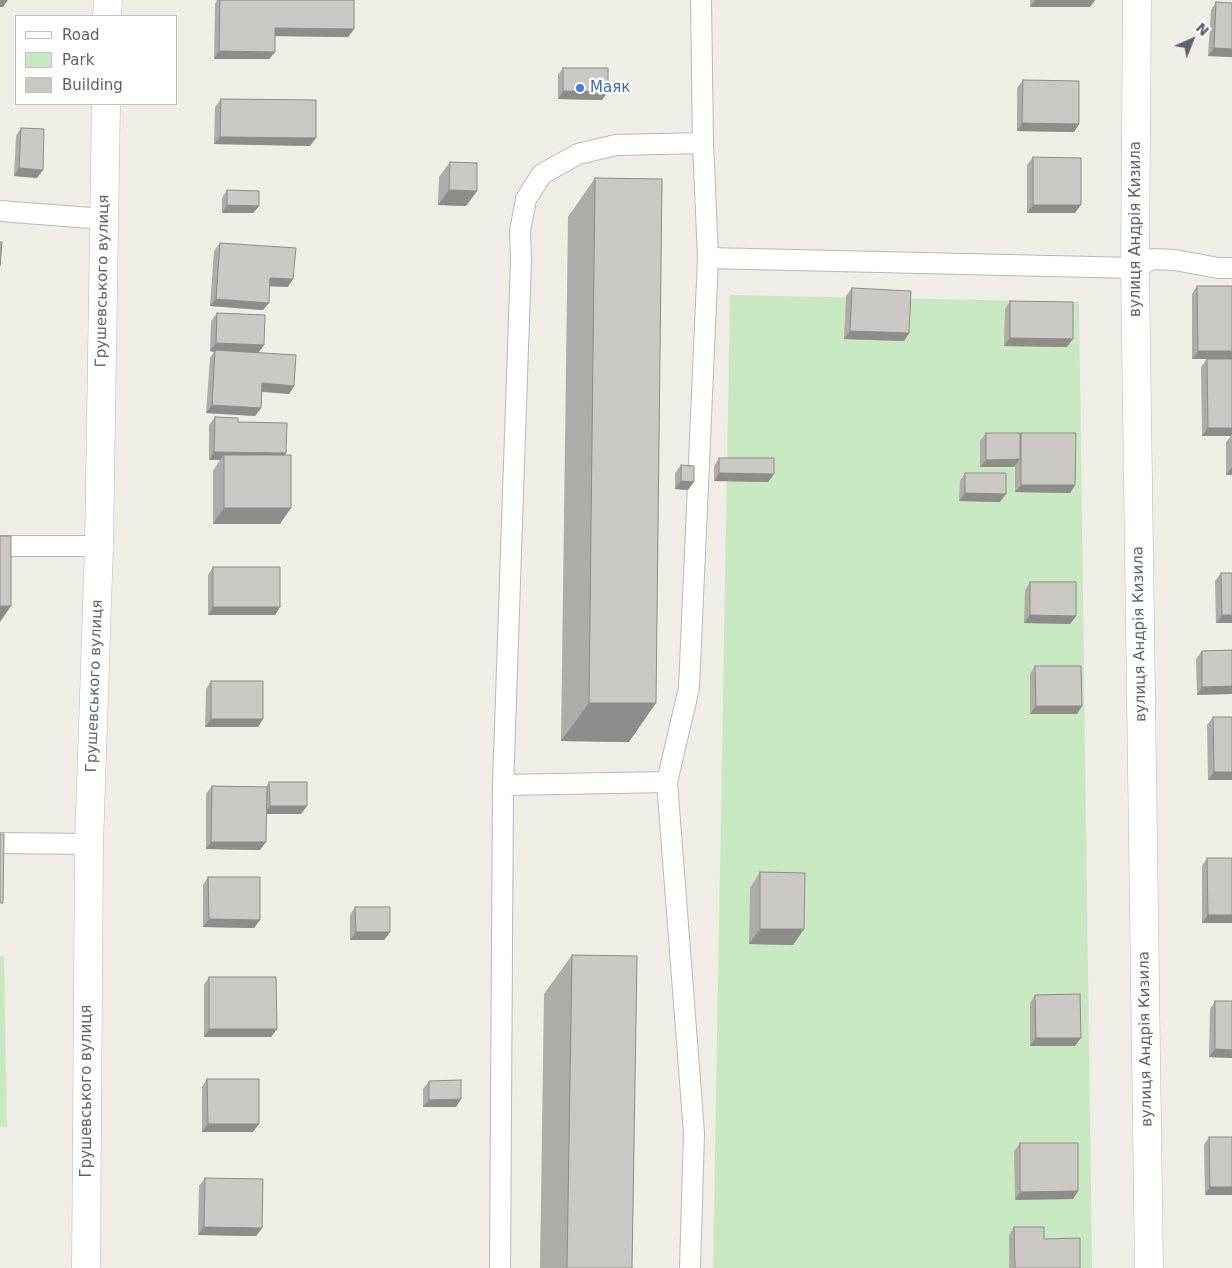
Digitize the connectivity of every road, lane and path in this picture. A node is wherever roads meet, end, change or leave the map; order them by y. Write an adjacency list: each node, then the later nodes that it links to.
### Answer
1 (108, 0): 4 (street)
2 (701, 0): 6 (lane)
3 (1136, 0): 10 (street, вулиця Андрія Кизила)
4 (107, 15)
5 (106, 105): 8 (street, Грушевського вулиця)
6 (703, 143): 9 (lane); 15 (lane)
7 (0, 211): 8 (lane)
8 (104, 219): 13 (street, Грушевського вулиця)
9 (708, 258): 10 (lane); 14 (lane)
10 (1135, 268): 11 (lane); 21 (street, вулиця Андрія Кизила)
11 (1232, 268)
12 (0, 546): 13 (lane)
13 (100, 546): 17 (street, Грушевського вулиця)
14 (667, 782): 15 (lane); 20 (lane)
15 (504, 785): 19 (lane)
16 (0, 843): 17 (lane)
17 (89, 844): 18 (street, Грушевського вулиця)
18 (86, 1268)
19 (500, 1268)
20 (690, 1268)
21 (1149, 1268)

